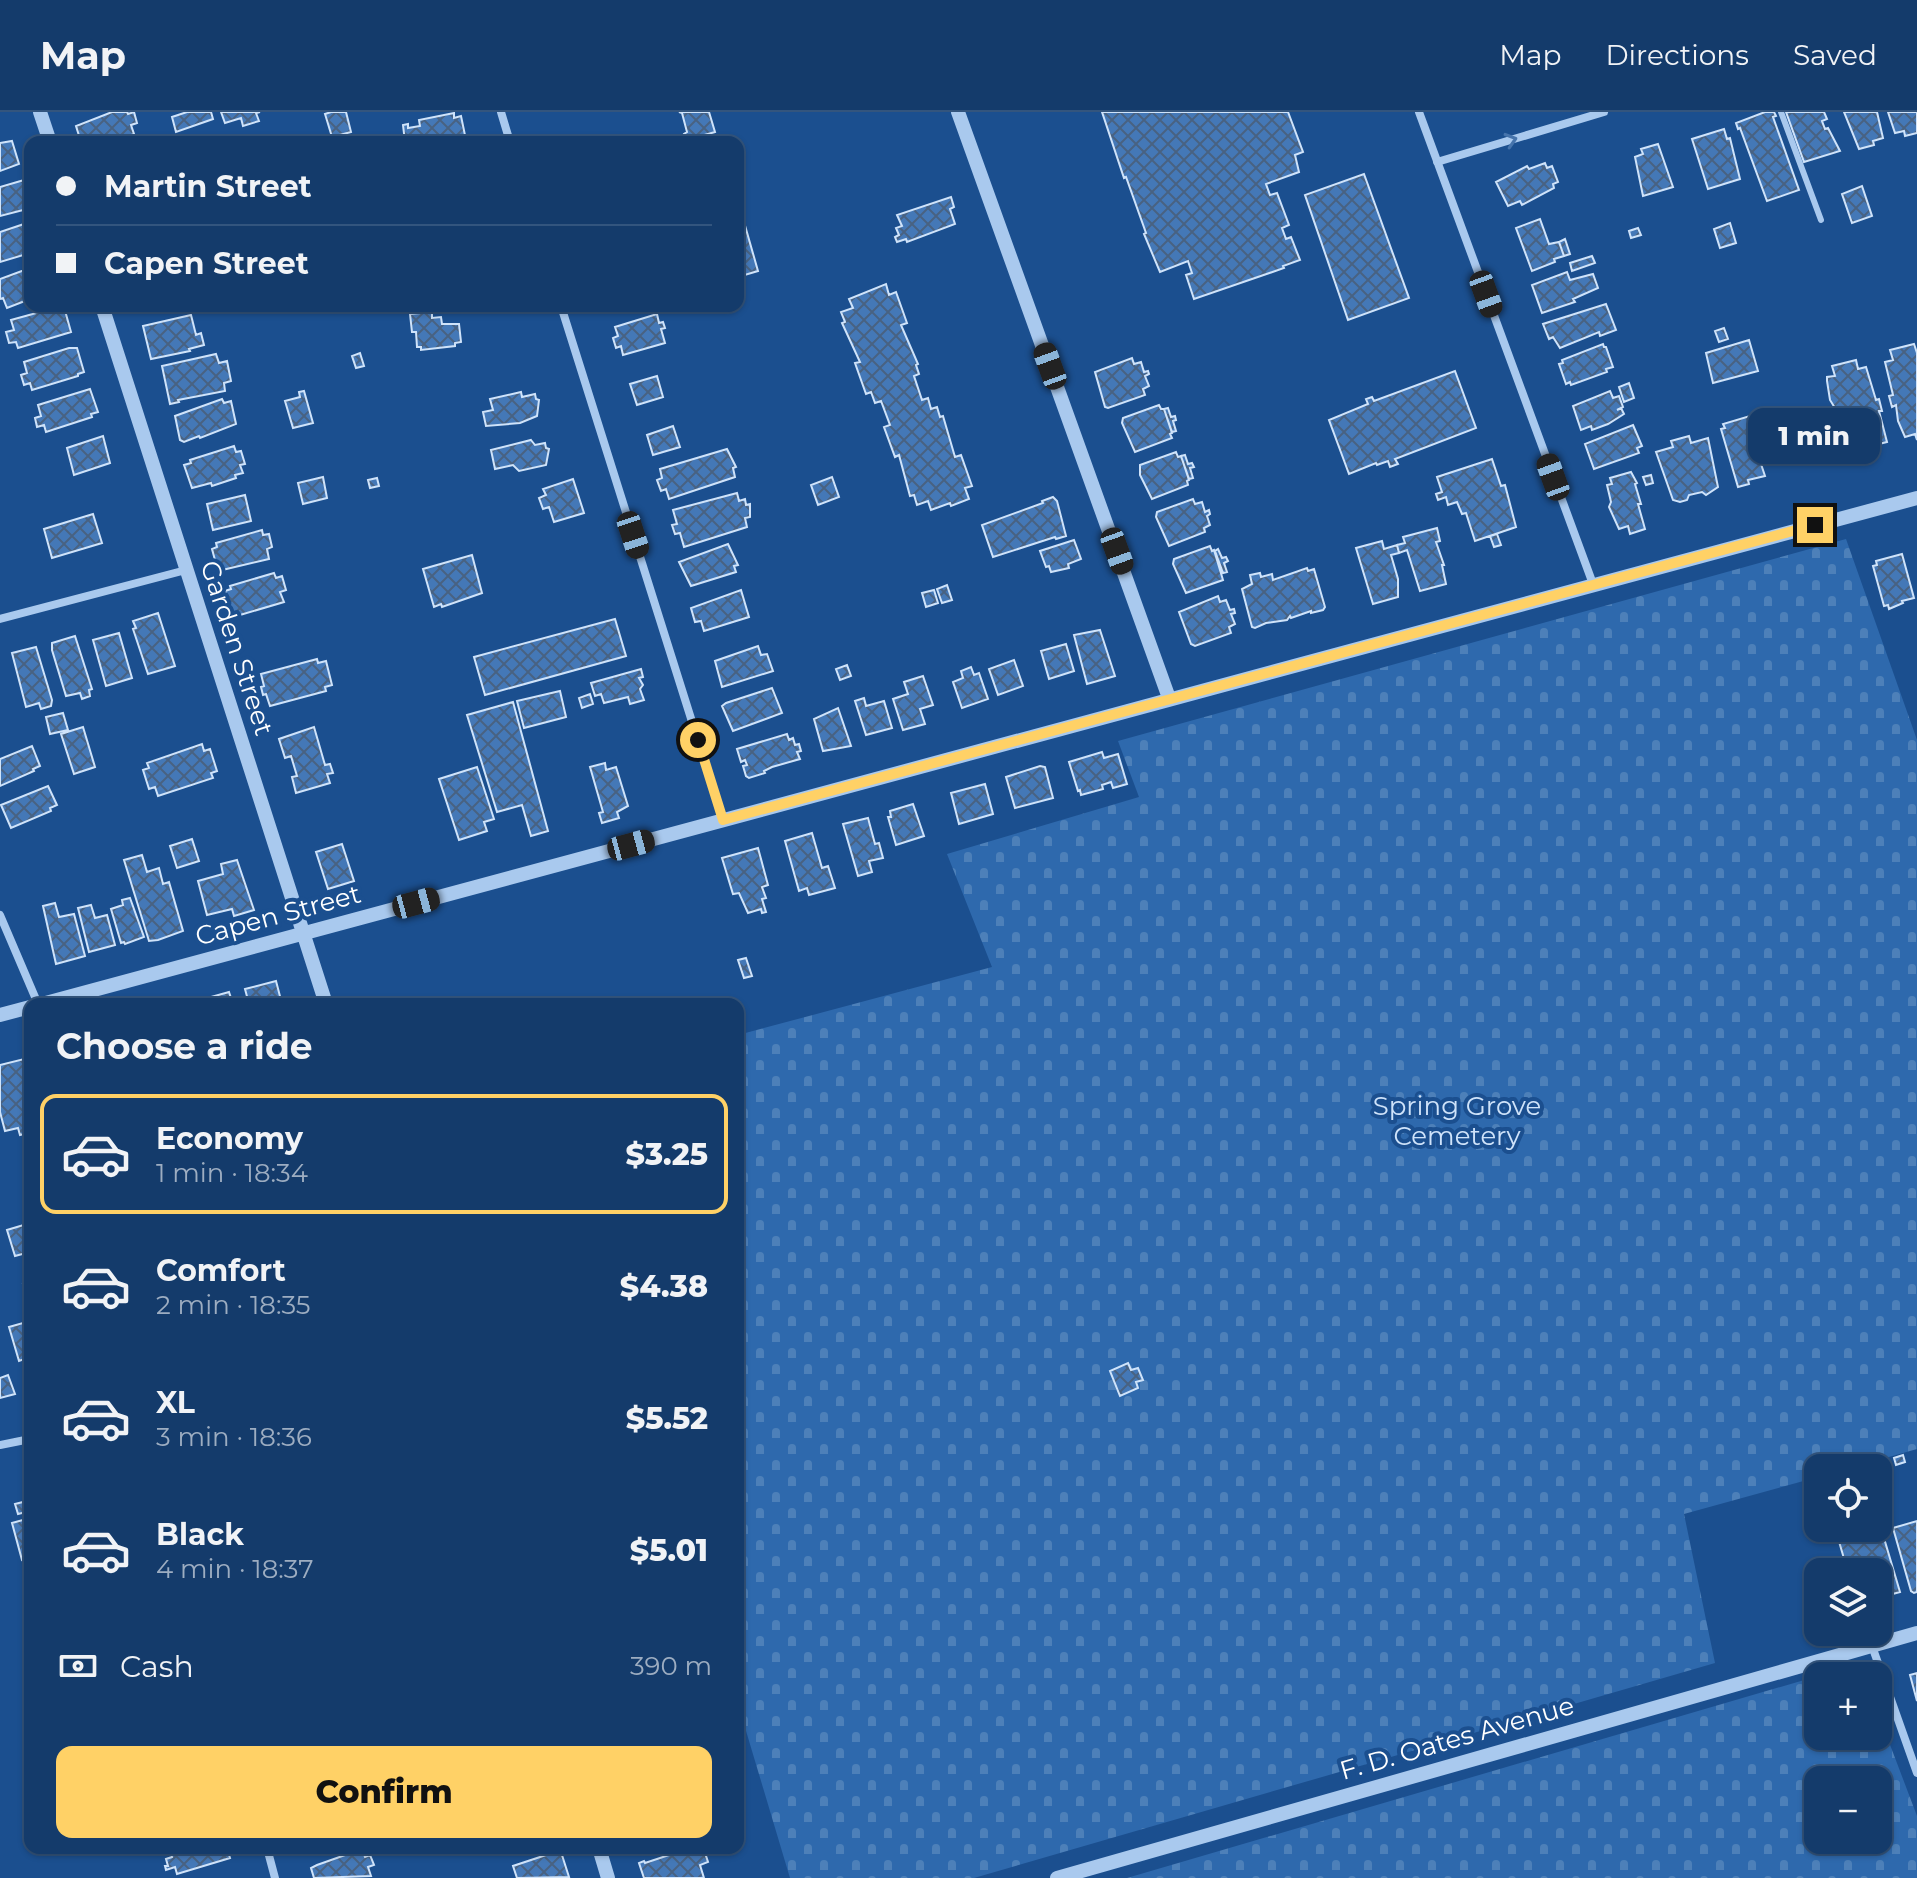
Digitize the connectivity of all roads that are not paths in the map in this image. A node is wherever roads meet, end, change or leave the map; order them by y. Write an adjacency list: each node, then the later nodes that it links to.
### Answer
1 (40, 112): 7 (street)
2 (501, 112): 8 (street)
3 (958, 112): 17 (street)
4 (1419, 112): 9 (street)
5 (1604, 112): 9 (street, one-way to 5)
6 (1781, 112): 10 (lane)
7 (48, 136)
8 (508, 136)
9 (1437, 162): 15 (street)
10 (1821, 220)
11 (104, 312): 14 (street, Garden Street)
12 (563, 312): 18 (street)
13 (1917, 498): 15 (street, Capen Street)
14 (186, 570): 16 (street); 20 (street, Garden Street)
15 (1593, 584): 17 (street, Capen Street)
16 (0, 619)
17 (1169, 698): 18 (street, Capen Street)
18 (723, 820): 20 (street, Capen Street)
19 (0, 915): 21 (street)
20 (303, 933): 22 (street, Capen Street); 23 (street, Garden Street)
21 (37, 998)
22 (62, 998)
23 (324, 998)
24 (24, 1009): 25 (street)
25 (0, 1015)
26 (24, 1440): 27 (street)
27 (0, 1445)
28 (1917, 1633): 29 (street, F. D. Oates Avenue)
29 (1892, 1640)
30 (1872, 1646): 31 (street); 36 (street, F. D. Oates Avenue)
31 (1917, 1773)
32 (269, 1854): 34 (street)
33 (601, 1854): 35 (street)
34 (275, 1878)
35 (608, 1878)
36 (1057, 1878)

